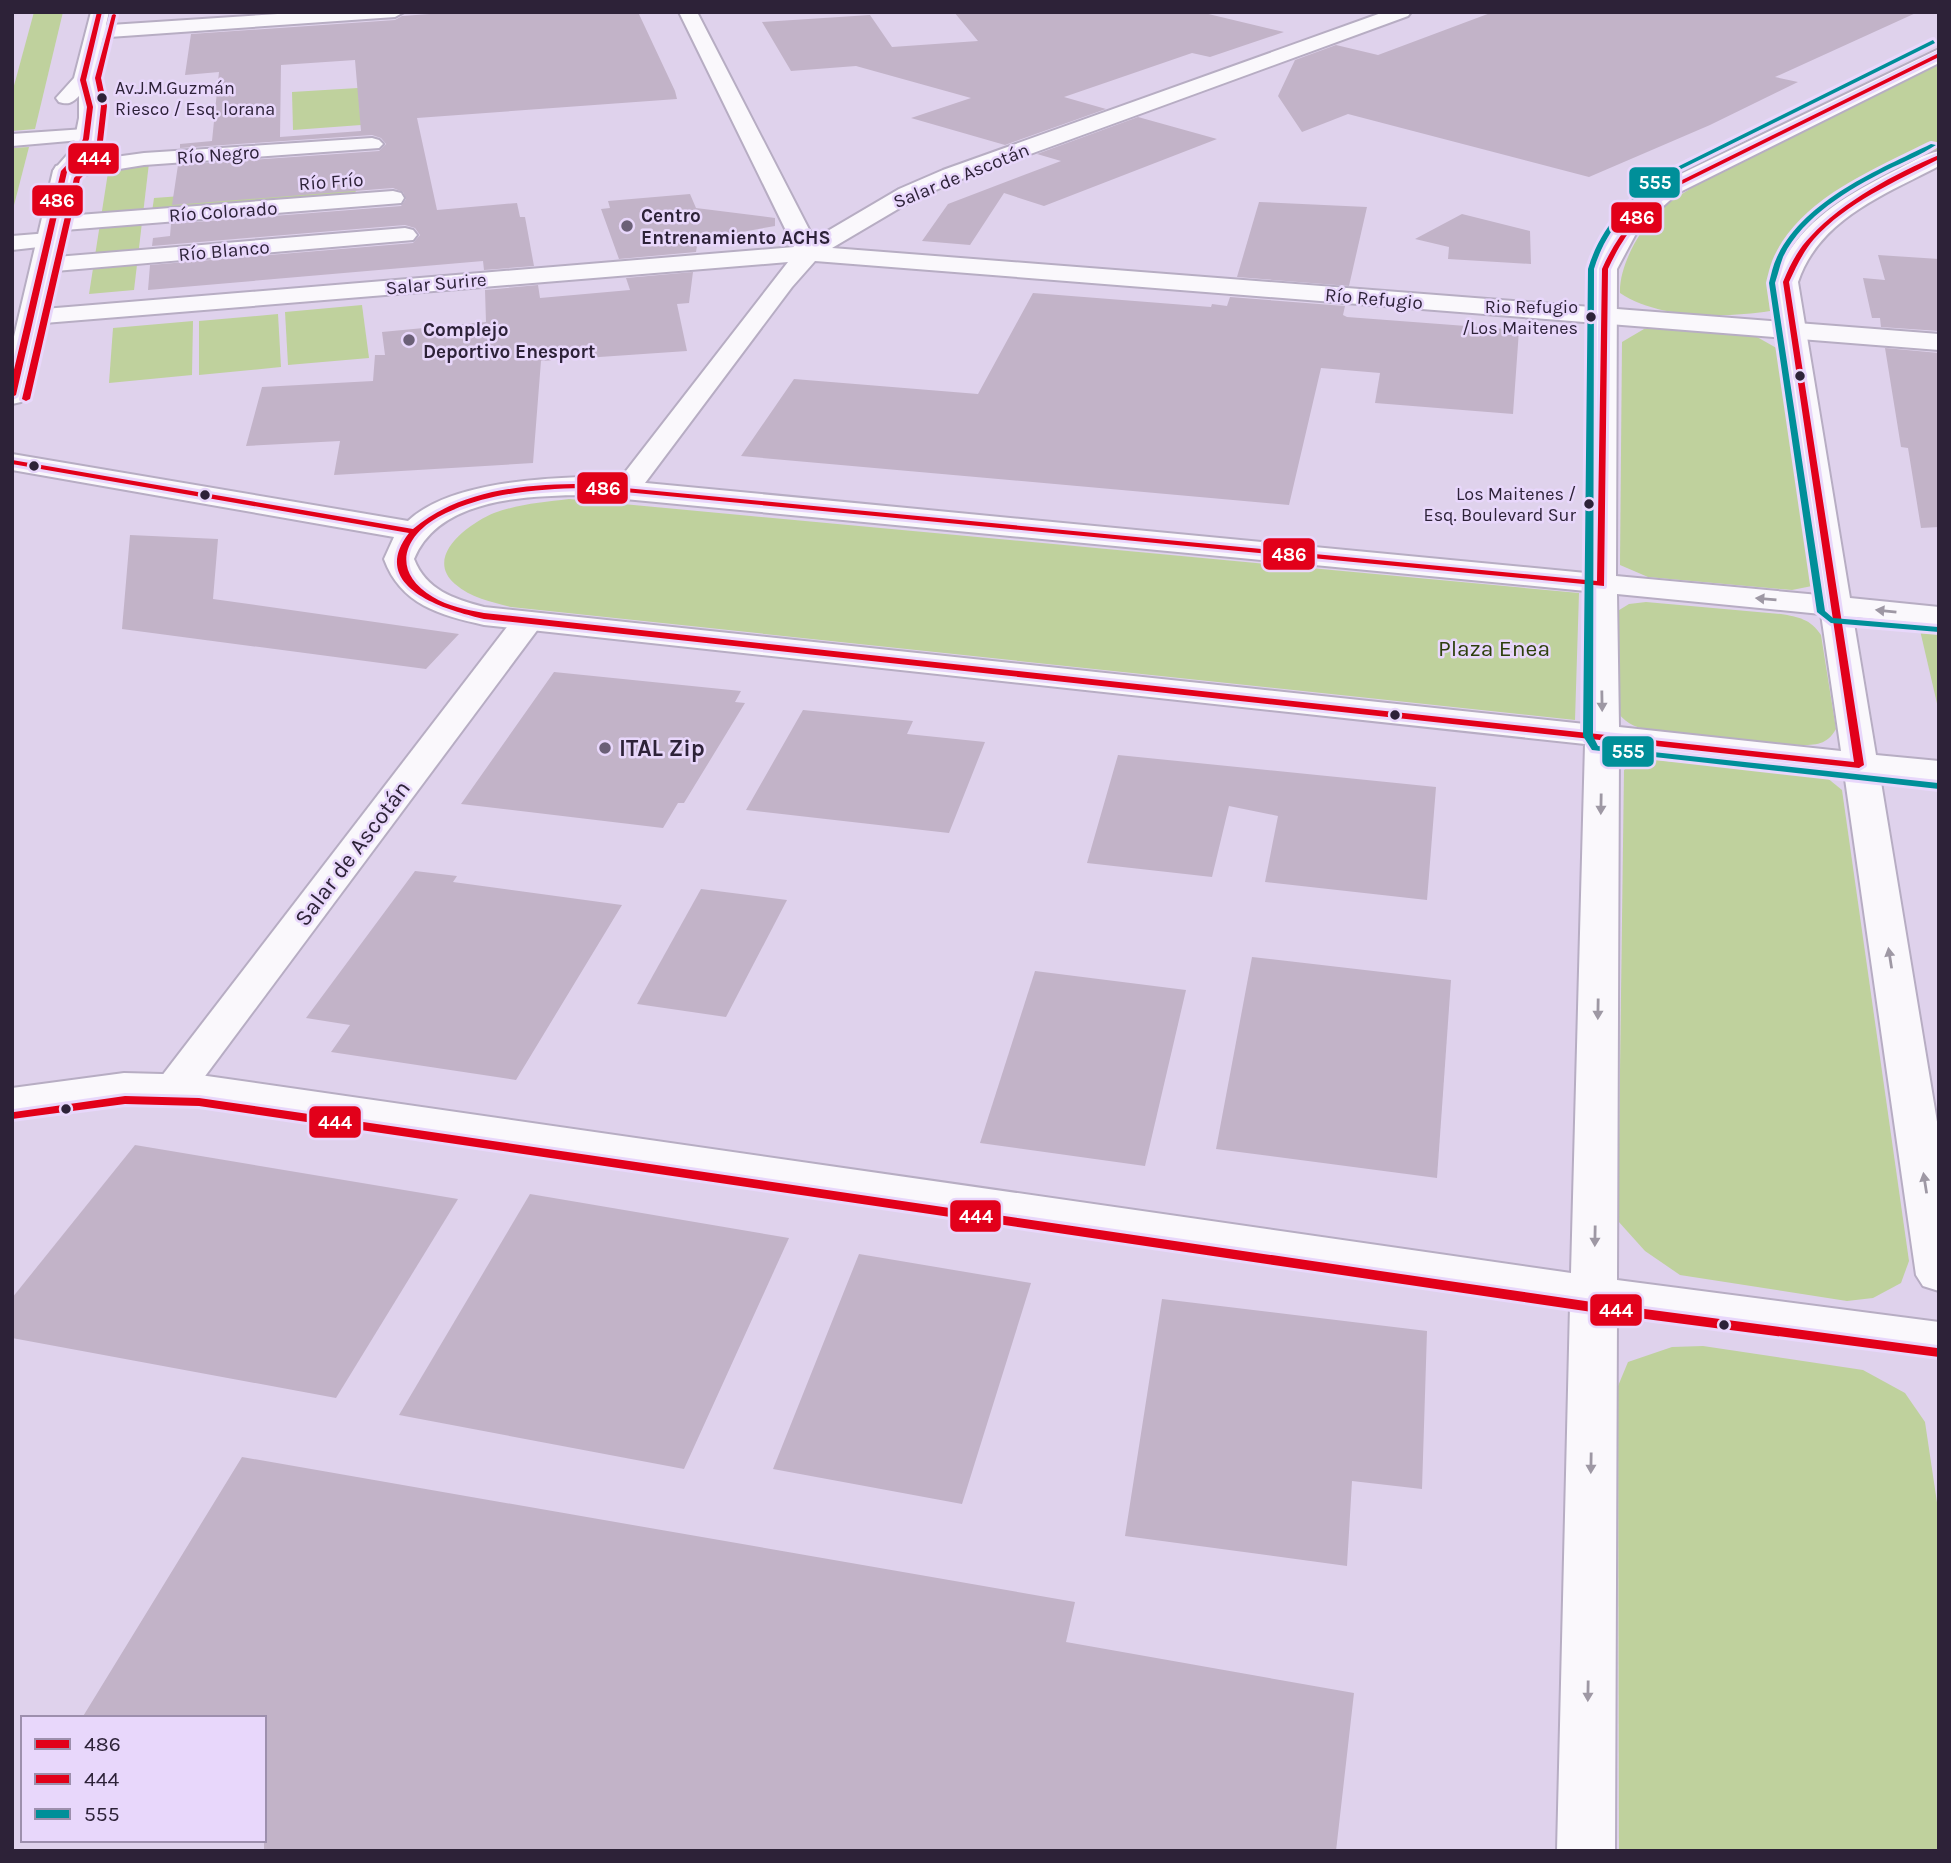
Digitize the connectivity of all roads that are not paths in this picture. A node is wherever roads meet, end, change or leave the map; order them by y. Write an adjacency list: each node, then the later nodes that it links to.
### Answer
1 (395, 12): 5 (street)
2 (1402, 12): 20 (street, Salar de Ascotán)
3 (688, 13): 4 (street); 19 (street)
4 (713, 13)
5 (331, 14): 7 (street)
6 (98, 17): 7 (street); 9 (street)
7 (232, 18)
8 (1939, 55): 25 (street)
9 (83, 80): 10 (street); 11 (street)
10 (85, 135): 11 (street); 15 (street)
11 (57, 137): 12 (street); 15 (street)
12 (12, 140)
13 (372, 144): 15 (street, Río Negro)
14 (1939, 157): 27 (street)
15 (64, 171): 18 (street)
16 (393, 198): 18 (street, Río Colorado)
17 (95, 199): 18 (street)
18 (53, 222): 22 (street); 24 (street)
19 (793, 225): 20 (street); 23 (street)
20 (843, 230): 23 (street, Salar de Ascotán)
21 (405, 235): 24 (street, Río Blanco)
22 (12, 243)
23 (809, 253): 25 (street, Río Refugio); 26 (street, Salar Surire); 31 (street, Salar de Ascotán)
24 (44, 265): 26 (street)
25 (1603, 316): 27 (street, Río Refugio); 33 (street)
26 (32, 317): 29 (street)
27 (1792, 331): 28 (street, Río Refugio); 34 (street)
28 (1939, 342)
29 (12, 396)
30 (12, 462): 32 (street)
31 (626, 489): 32 (street); 33 (street)
32 (413, 531): 36 (street)
33 (1601, 584): 34 (street, one-way to 33); 37 (street, one-way to 37)
34 (1834, 606): 35 (street, one-way to 34); 38 (street)
35 (1939, 616)
36 (528, 621): 37 (street); 40 (street, Salar de Ascotán)
37 (1602, 736): 38 (street); 43 (street, one-way to 43)
38 (1859, 765): 39 (street); 42 (street, one-way to 38)
39 (1939, 772)
40 (176, 1086): 41 (street); 43 (street)
41 (12, 1102)
42 (1939, 1275)
43 (1594, 1293): 44 (street); 45 (street, one-way to 45)
44 (1939, 1339)
45 (1586, 1851)

